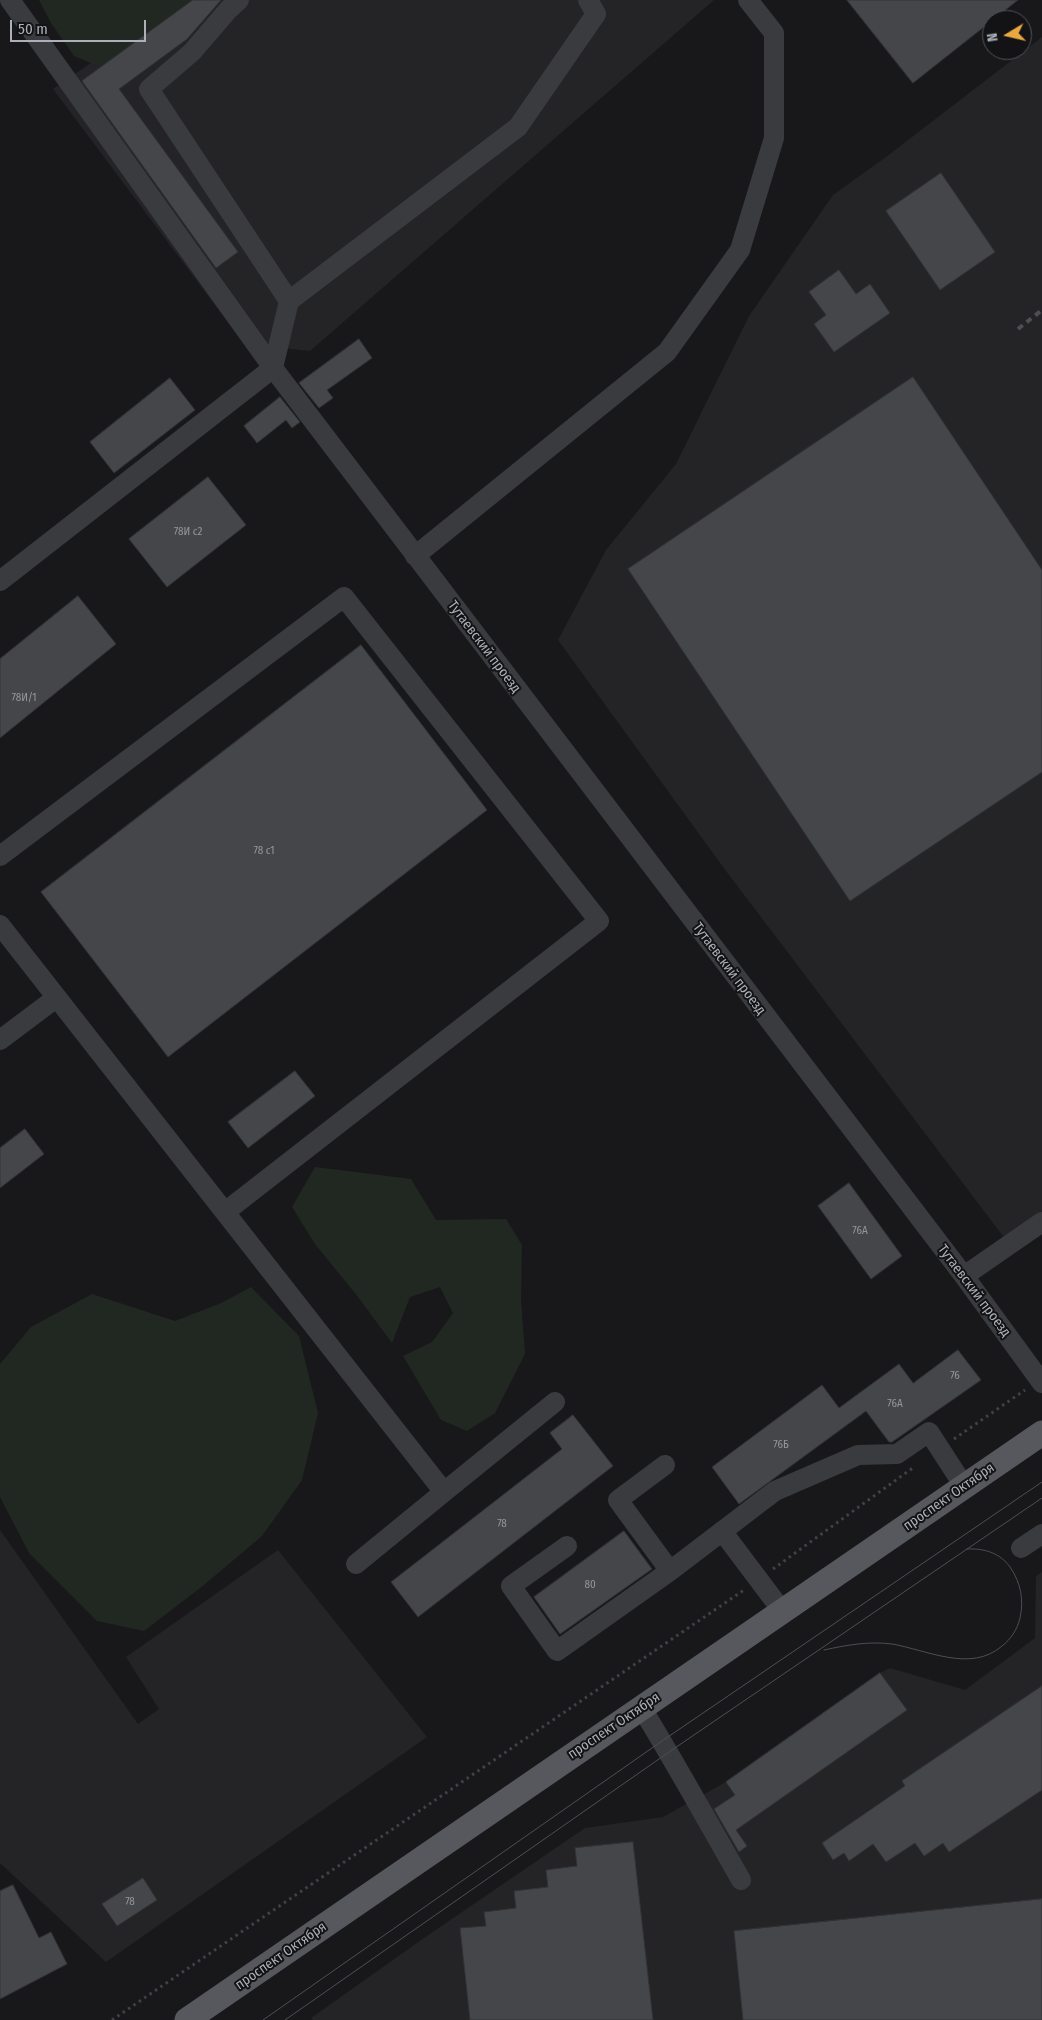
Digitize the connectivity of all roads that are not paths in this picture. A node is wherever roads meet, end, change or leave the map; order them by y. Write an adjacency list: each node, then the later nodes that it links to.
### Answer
1 (10, 0): 6 (street, Тутаевский проезд)
2 (239, 0): 5 (street)
3 (588, 0): 5 (street)
4 (748, 0): 7 (street)
5 (289, 301): 6 (street)
6 (273, 368): 7 (street, Тутаевский проезд); 8 (street)
7 (415, 556): 15 (street, Тутаевский проезд)
8 (0, 581)
9 (0, 856): 13 (street)
10 (0, 925): 11 (street)
11 (56, 998): 12 (street); 13 (street)
12 (0, 1040)
13 (225, 1212): 21 (street)
14 (1042, 1222): 15 (street)
15 (964, 1276): 16 (street, Тутаевский проезд)
16 (1041, 1381)
17 (555, 1402): 21 (street)
18 (1042, 1433): 20 (main road, проспект Октября)
19 (665, 1465): 27 (street)
20 (964, 1486): 22 (street); 28 (main road, проспект Октября)
21 (444, 1492): 26 (street)
22 (722, 1531): 27 (street); 28 (street)
23 (1042, 1534): 25 (street)
24 (567, 1546): 27 (street)
25 (1021, 1548)
26 (356, 1564)
27 (670, 1571)
28 (784, 1612): 29 (main road, проспект Октября)
29 (640, 1707): 30 (street); 31 (main road, проспект Октября)
30 (741, 1880)
31 (187, 2020)

